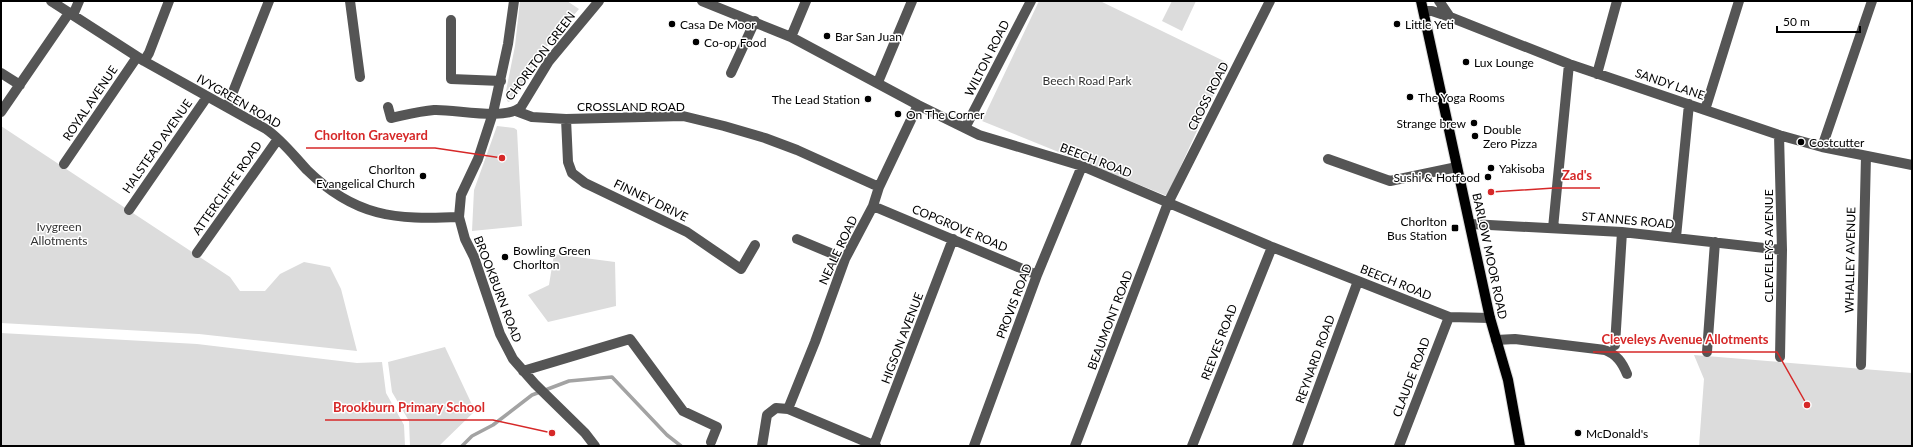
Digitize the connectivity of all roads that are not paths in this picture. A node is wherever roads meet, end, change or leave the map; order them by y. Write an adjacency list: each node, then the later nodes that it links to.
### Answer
1 (51, 1): 18 (street, IVYGREEN ROAD)
2 (79, 1): 18 (street)
3 (169, 1): 23 (street, ROYAL AVENUE)
4 (269, 1): 35 (street)
5 (350, 1): 28 (street)
6 (514, 1): 29 (street, BROOKBURN ROAD)
7 (702, 1): 21 (street, BEECH ROAD)
8 (806, 1): 22 (street)
9 (912, 1): 30 (street)
10 (1031, 1): 42 (street, WILTON ROAD)
11 (1270, 1): 53 (street, CROSS ROAD)
12 (1439, 1): 19 (street)
13 (1617, 1): 27 (street)
14 (1739, 1): 37 (street)
15 (1872, 1): 45 (street)
16 (594, 2): 38 (street, CHORLTON GREEN)
17 (1423, 6): 19 (street, SANDY LANE); 51 (main road, BARLOW MOOR ROAD)
18 (71, 14): 23 (street, IVYGREEN ROAD); 31 (street)
19 (1450, 17): 24 (street, SANDY LANE)
20 (451, 20): 29 (street)
21 (755, 21): 22 (street, BEECH ROAD); 26 (street)
22 (791, 37): 30 (street, BEECH ROAD)
23 (140, 59): 32 (street, IVYGREEN ROAD); 48 (street, ROYAL AVENUE)
24 (1569, 64): 27 (street, SANDY LANE); 58 (street)
25 (1, 73): 31 (street)
26 (731, 73)
27 (1597, 74): 33 (street, SANDY LANE)
28 (360, 77)
29 (501, 81): 40 (street, BROOKBURN ROAD)
30 (878, 82): 34 (street, BEECH ROAD)
31 (20, 85): 39 (street)
32 (207, 97): 35 (street, IVYGREEN ROAD); 55 (street, HALSTEAD AVENUE)
33 (1689, 104): 37 (street, SANDY LANE); 60 (street)
34 (918, 105): 42 (street, BEECH ROAD); 52 (street, NEALE ROAD)
35 (227, 107): 44 (street, IVYGREEN ROAD)
36 (388, 107): 40 (street, CHORLTON GREEN)
37 (1705, 110): 43 (street, SANDY LANE)
38 (516, 111): 40 (street, CHORLTON GREEN); 41 (street, CROSSLAND ROAD)
39 (1, 112)
40 (493, 113): 56 (street, BROOKBURN ROAD)
41 (566, 119): 52 (street, CROSSLAND ROAD); 64 (street, FINNEY DRIVE)
42 (965, 128): 50 (street, BEECH ROAD)
43 (1779, 135): 45 (street, SANDY LANE); 66 (street, CLEVELEYS AVENUE)
44 (278, 139): 56 (street, IVYGREEN ROAD); 67 (street, ATTERCLIFFE ROAD)
45 (1822, 147): 46 (street, SANDY LANE)
46 (1866, 156): 49 (street, SANDY LANE); 77 (street, WHALLEY AVENUE)
47 (1328, 159): 51 (street)
48 (64, 164)
49 (1912, 164)
50 (1082, 166): 53 (street, BEECH ROAD); 69 (street, PROVIS ROAD)
51 (1457, 167): 57 (main road, BARLOW MOOR ROAD)
52 (879, 187): 54 (street, NEALE ROAD)
53 (1168, 203): 65 (street, BEECH ROAD); 86 (street, BEAUMONT ROAD)
54 (873, 206): 62 (street, COPGROVE ROAD); 68 (street, NEALE ROAD)
55 (129, 210)
56 (459, 217): 78 (street, BROOKBURN ROAD)
57 (1470, 224): 58 (street, ST ANNES ROAD); 72 (main road, BARLOW MOOR ROAD)
58 (1553, 228): 59 (street, ST ANNES ROAD)
59 (1622, 232): 60 (street, ST ANNES ROAD); 74 (street)
60 (1676, 237): 63 (street, ST ANNES ROAD)
61 (797, 238): 68 (street)
62 (953, 239): 69 (street, COPGROVE ROAD); 84 (street, HIGSON AVENUE)
63 (1715, 242): 66 (street, ST ANNES ROAD); 75 (street)
64 (755, 245)
65 (1272, 247): 70 (street, BEECH ROAD); 87 (street, REEVES ROAD)
66 (1782, 250): 76 (street, CLEVELEYS AVENUE)
67 (197, 253)
68 (845, 259): 80 (street, NEALE ROAD)
69 (1037, 275): 85 (street, PROVIS ROAD)
70 (1358, 281): 71 (street, BEECH ROAD); 88 (street, REYNARD ROAD)
71 (1449, 317): 72 (street, BEECH ROAD); 89 (street, CLAUDE ROAD)
72 (1490, 318): 73 (main road, BARLOW MOOR ROAD)
73 (1496, 340): 79 (street); 90 (main road, BARLOW MOOR ROAD)
74 (1615, 345)
75 (1707, 352)
76 (1780, 357)
77 (1861, 365)
78 (523, 372): 81 (street); 82 (street, BROOKBURN ROAD)
79 (1627, 374)
80 (788, 409): 83 (street); 84 (street)
81 (711, 442)
82 (595, 446)
83 (762, 446)
84 (875, 446)
85 (974, 446)
86 (1076, 446)
87 (1192, 446)
88 (1297, 446)
89 (1398, 446)
90 (1520, 446)

